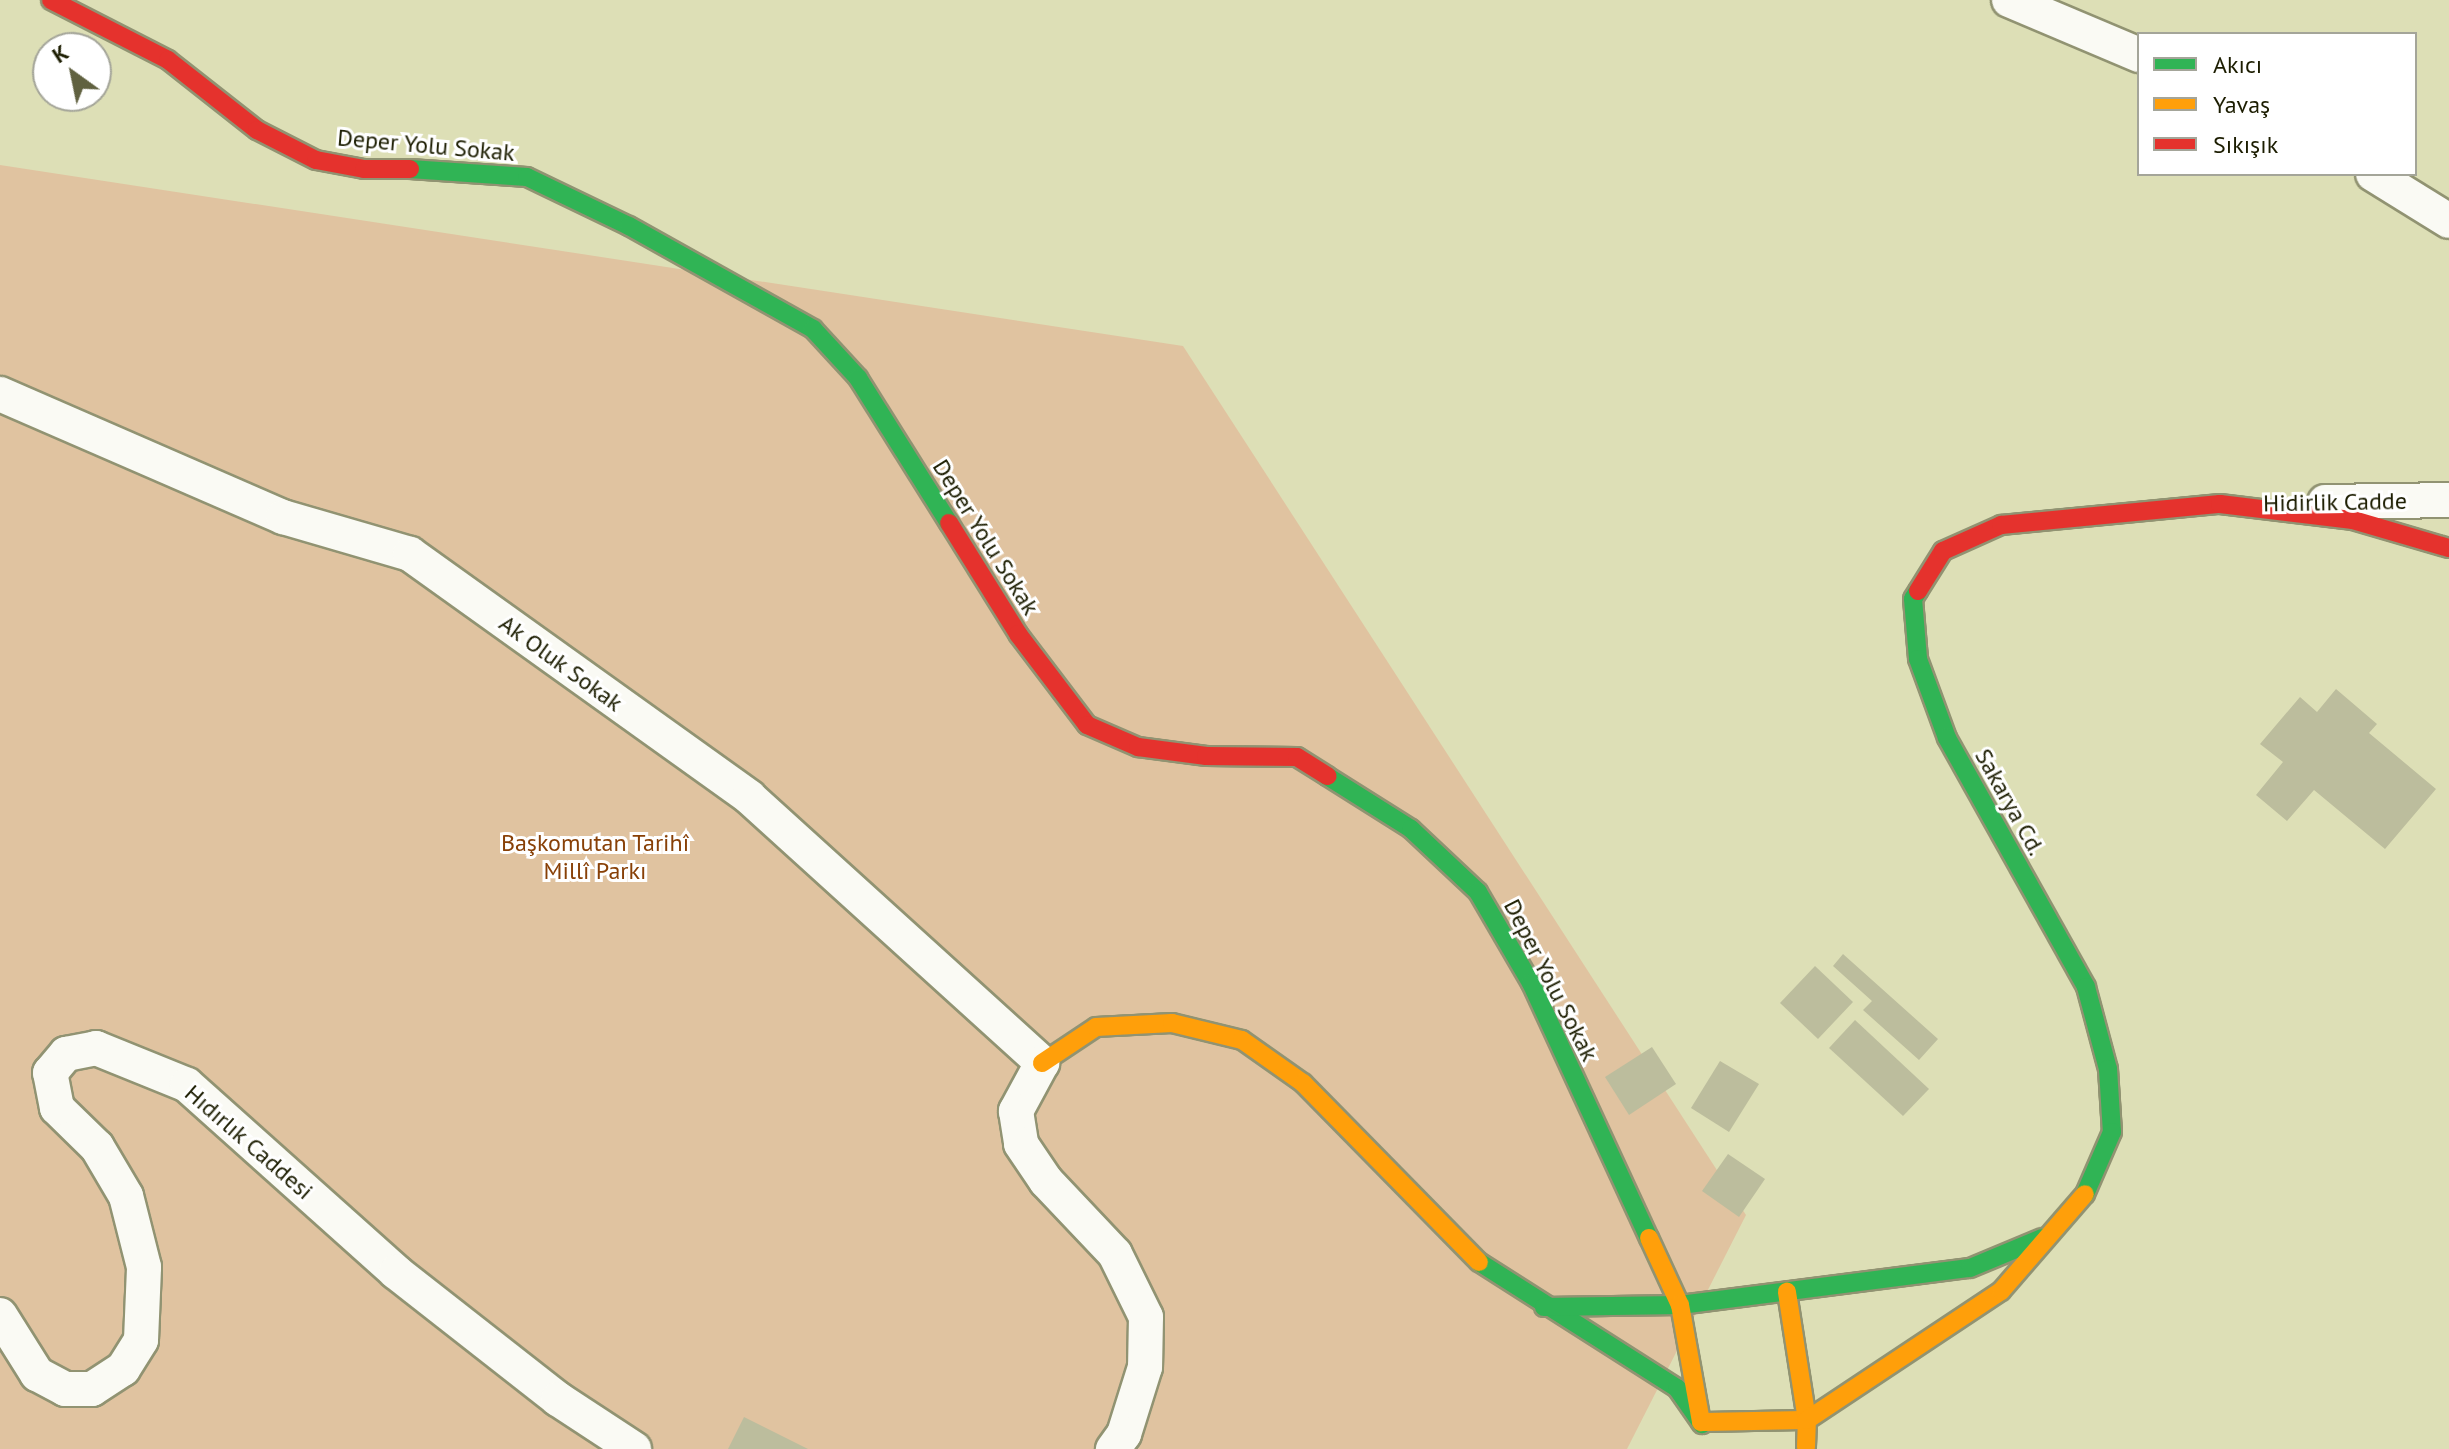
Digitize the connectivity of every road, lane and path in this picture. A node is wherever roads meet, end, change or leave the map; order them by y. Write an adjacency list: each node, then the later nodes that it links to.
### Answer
1 (51, 0): 13 (street, Deper Yolu Sokak)
2 (2009, 0): 3 (street)
3 (2137, 54)
4 (2376, 176): 5 (street)
5 (2449, 221)
6 (0, 394): 10 (street, Ak Oluk Sokak)
7 (2449, 500): 8 (street, Hidirlik Cadde)
8 (2220, 504): 9 (street, Sakarya Cd.); 11 (street, Sakarya Cd.)
9 (2449, 548)
10 (1042, 1063): 14 (street); 20 (street)
11 (2052, 1234): 12 (street); 16 (street, Sakarya Cd.)
12 (1787, 1292): 13 (street); 16 (street)
13 (1680, 1305): 14 (street); 17 (street, Deper Yolu Sokak)
14 (1543, 1307): 17 (street)
15 (0, 1315): 19 (street, Hıdırlık Caddesi)
16 (1807, 1420): 17 (street); 21 (street)
17 (1701, 1422): 18 (street)
18 (1713, 1440)
19 (634, 1449)
20 (1113, 1449)
21 (1806, 1449)

